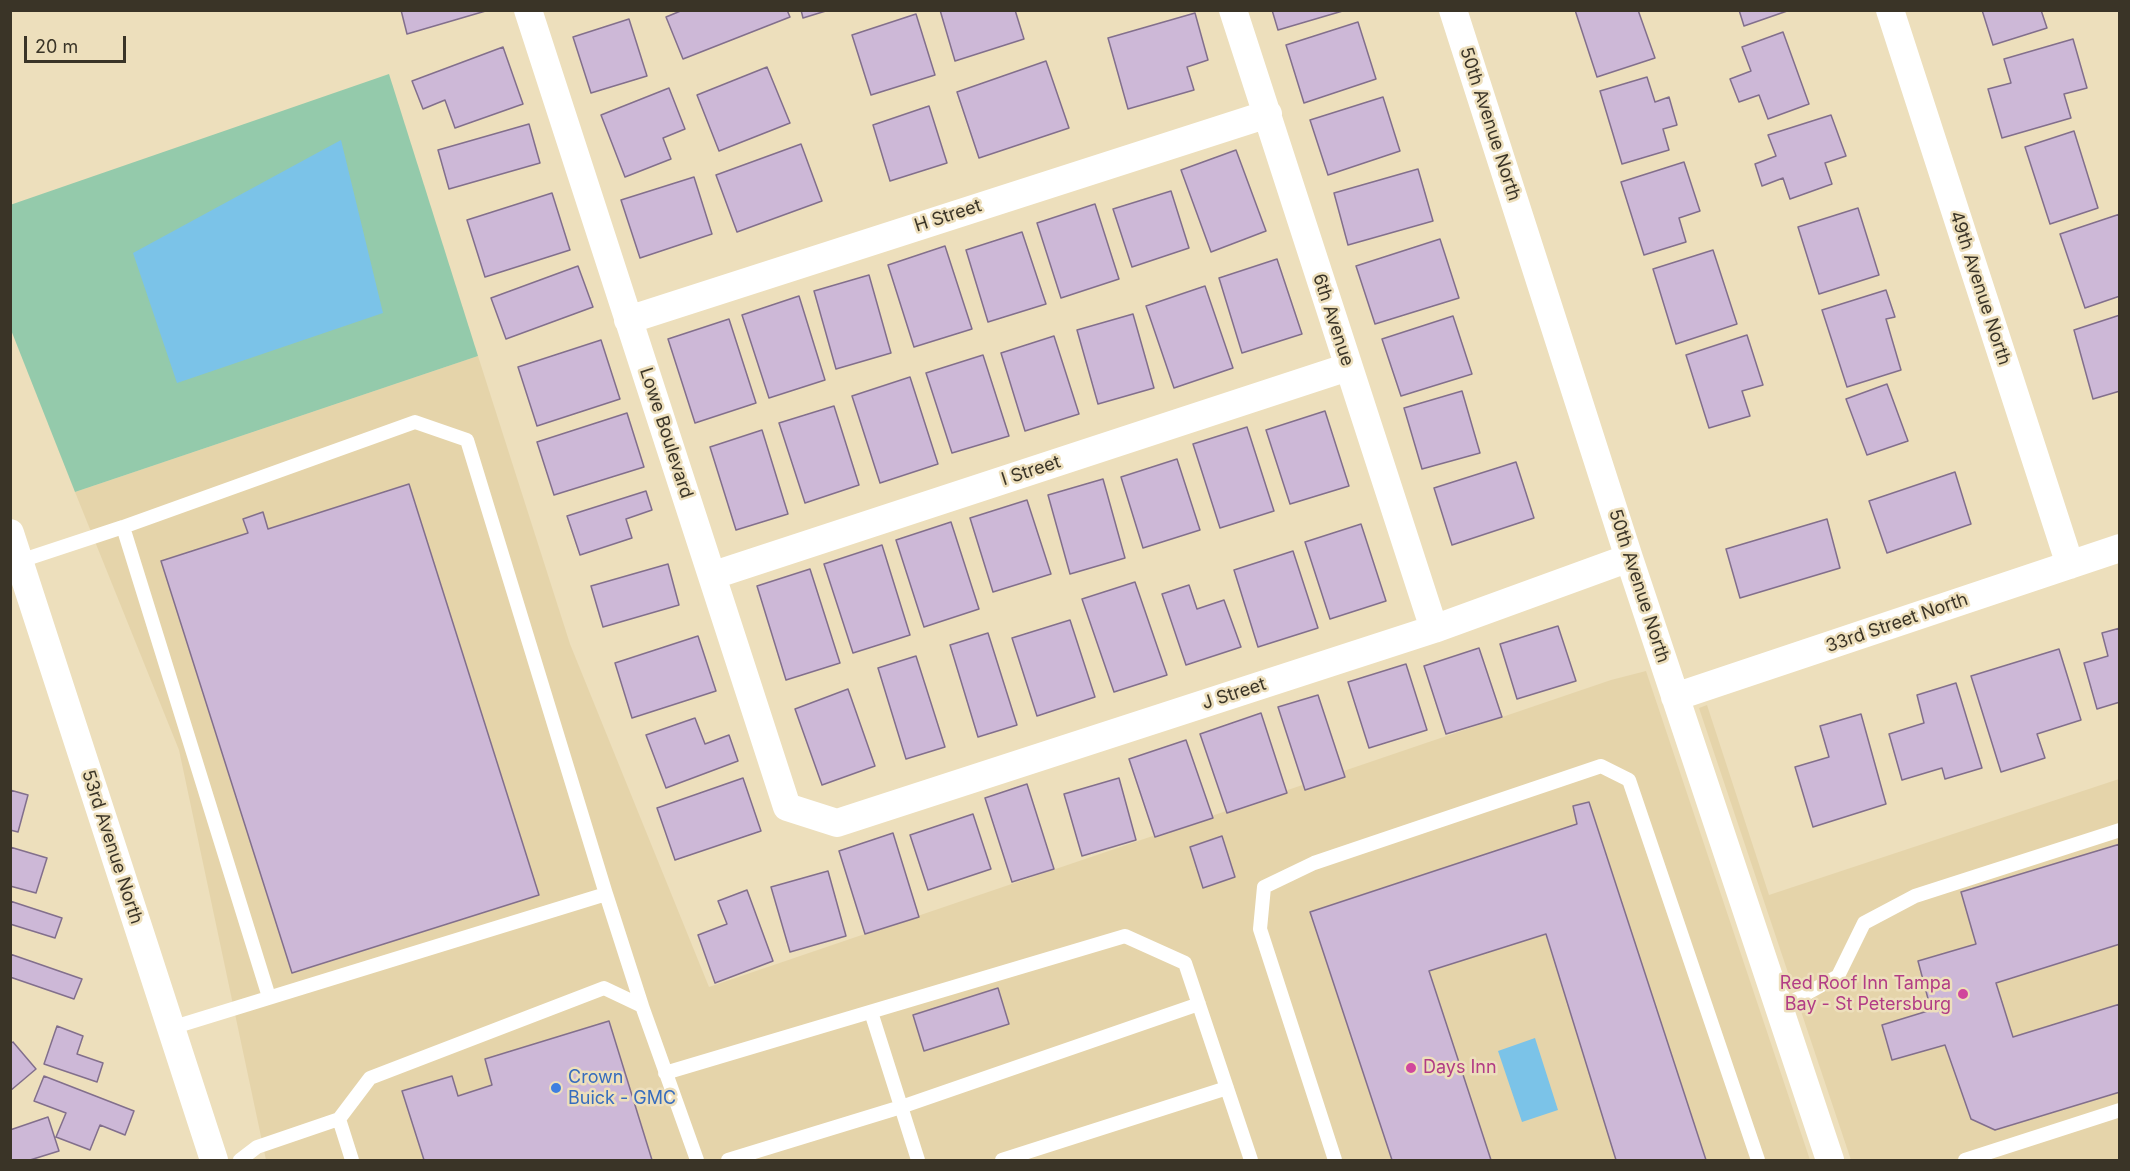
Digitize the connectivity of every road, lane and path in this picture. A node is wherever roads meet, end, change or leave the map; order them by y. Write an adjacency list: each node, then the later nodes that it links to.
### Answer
1 (528, 10): 6 (street, Lowe Boulevard)
2 (1233, 10): 5 (street, 6th Avenue)
3 (1453, 10): 11 (street, 50th Avenue North)
4 (1890, 10): 13 (street, 49th Avenue North)
5 (1268, 114): 6 (street, H Street); 7 (street, 6th Avenue)
6 (628, 320): 14 (street, Lowe Boulevard)
7 (1348, 367): 14 (street, I Street); 15 (street, 6th Avenue)
8 (123, 527): 12 (lane); 19 (lane); 20 (lane)
9 (10, 533): 12 (street, 53rd Avenue North)
10 (2120, 548): 13 (street, 33rd Street North)
11 (1629, 558): 15 (street, J Street); 16 (street, 50th Avenue North)
12 (20, 561): 25 (street, 53rd Avenue North)
13 (2070, 565): 16 (street, 33rd Street North)
14 (714, 575): 17 (street, Lowe Boulevard)
15 (1434, 629): 17 (street, J Street)
16 (1675, 698): 23 (street, 50th Avenue North)
17 (837, 823)
18 (2120, 830): 23 (lane)
19 (606, 894): 20 (lane); 22 (lane)
20 (269, 997): 25 (lane)
21 (1199, 1004): 24 (lane); 27 (lane); 28 (lane)
22 (642, 1006): 26 (lane); 30 (lane)
23 (1779, 1009): 41 (street, 50th Avenue North)
24 (872, 1012): 26 (lane); 28 (lane)
25 (171, 1028): 31 (street, 53rd Avenue North)
26 (665, 1073): 34 (lane)
27 (1227, 1088): 37 (lane); 38 (lane)
28 (901, 1107): 35 (lane); 36 (lane)
29 (2120, 1110): 42 (lane)
30 (339, 1119): 32 (lane); 33 (lane)
31 (214, 1161)
32 (240, 1161)
33 (352, 1161)
34 (697, 1161)
35 (728, 1161)
36 (918, 1161)
37 (1002, 1161)
38 (1251, 1161)
39 (1335, 1161): 40 (lane)
40 (1758, 1161)
41 (1830, 1161)
42 (1965, 1161)

